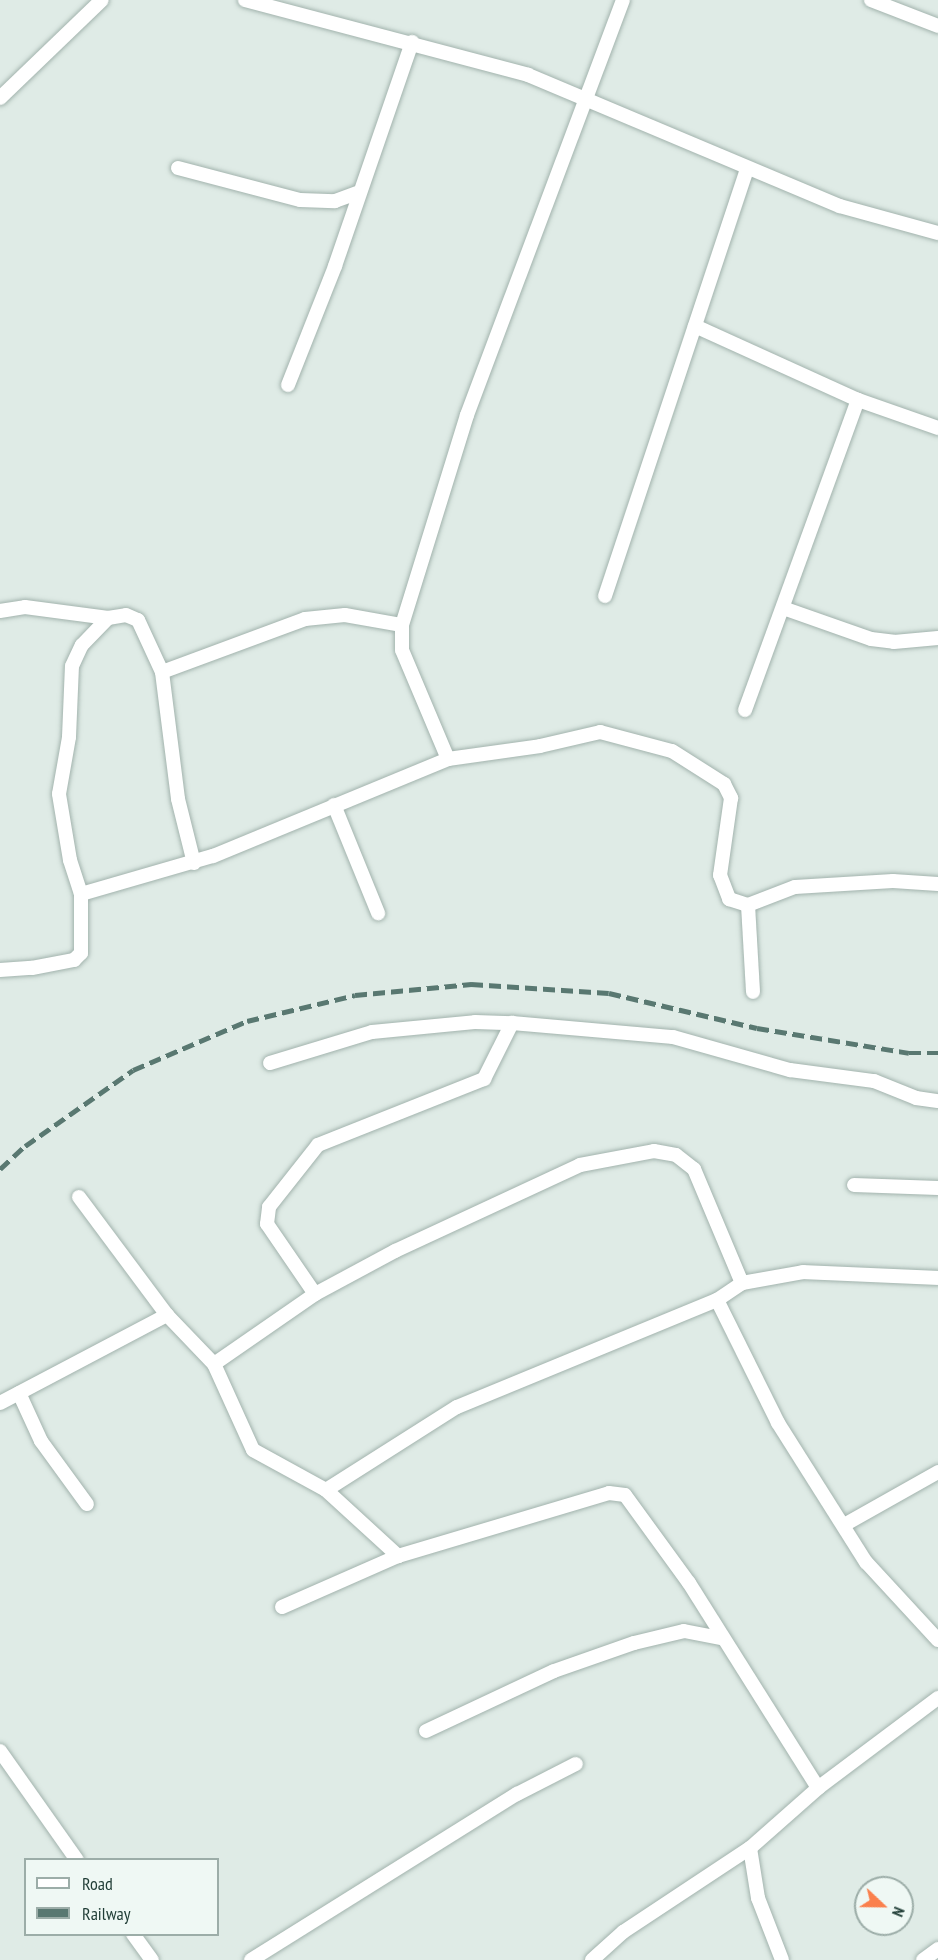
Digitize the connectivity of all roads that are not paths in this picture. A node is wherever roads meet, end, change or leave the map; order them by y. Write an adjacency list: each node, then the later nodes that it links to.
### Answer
1 (102, 0): 7 (street)
2 (245, 0): 6 (street)
3 (623, 0): 8 (street)
4 (871, 0): 5 (street)
5 (938, 26)
6 (412, 42): 8 (street); 11 (street)
7 (0, 98)
8 (588, 101): 10 (street); 21 (street)
9 (178, 168): 11 (street)
10 (747, 170): 12 (street); 13 (street)
11 (357, 193): 14 (street)
12 (938, 233)
13 (695, 326): 15 (street); 17 (street)
14 (288, 385)
15 (858, 400): 16 (street); 18 (street)
16 (938, 428)
17 (605, 596)
18 (783, 608): 22 (street); 24 (street)
19 (0, 611): 20 (street)
20 (108, 618): 23 (street); 29 (street)
21 (402, 625): 23 (street); 25 (street)
22 (938, 638)
23 (162, 672): 27 (street)
24 (745, 710)
25 (448, 759): 26 (street); 30 (street)
26 (334, 805): 27 (street); 31 (street)
27 (194, 862): 29 (street)
28 (938, 884): 30 (street)
29 (81, 894): 32 (street)
30 (748, 905): 33 (street)
31 (378, 914)
32 (0, 970)
33 (753, 992)
34 (512, 1023): 35 (street); 36 (street); 42 (street)
35 (270, 1063)
36 (938, 1101)
37 (854, 1185): 38 (street)
38 (938, 1188)
39 (79, 1197): 44 (street)
40 (938, 1278): 41 (street)
41 (742, 1283): 42 (street); 43 (street)
42 (315, 1294): 45 (street)
43 (717, 1300): 49 (street); 51 (street)
44 (167, 1316): 45 (street); 46 (street)
45 (214, 1364): 49 (street)
46 (19, 1393): 47 (street); 50 (street)
47 (0, 1403)
48 (938, 1472): 51 (street)
49 (326, 1490): 52 (street)
50 (87, 1504)
51 (844, 1525): 55 (street)
52 (398, 1556): 53 (street); 54 (street)
53 (282, 1607)
54 (720, 1638): 57 (street); 60 (street)
55 (938, 1640)
56 (938, 1698): 60 (street)
57 (426, 1731)
58 (0, 1751): 62 (street)
59 (576, 1764): 66 (street)
60 (818, 1788): 61 (street)
61 (750, 1848): 67 (street); 68 (street)
62 (76, 1858)
63 (134, 1936): 65 (street)
64 (938, 1949): 69 (street)
65 (152, 1960)
66 (251, 1960)
67 (592, 1960)
68 (782, 1960)
69 (923, 1960)

